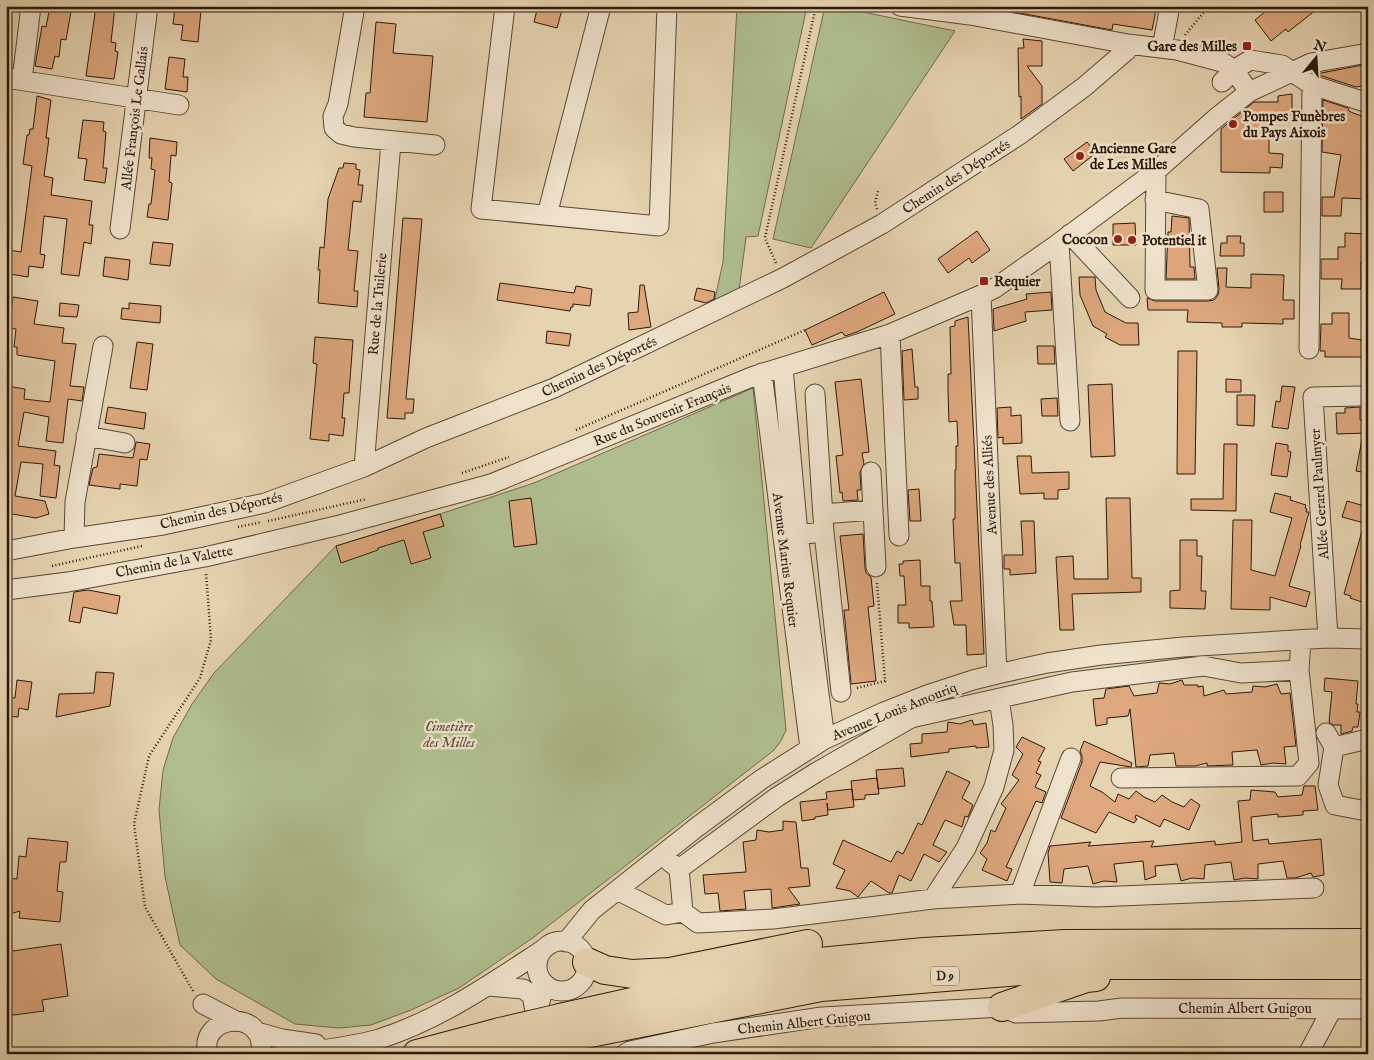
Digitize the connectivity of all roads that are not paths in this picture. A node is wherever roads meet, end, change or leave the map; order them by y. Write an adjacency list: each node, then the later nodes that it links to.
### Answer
1 (31, 6): 14 (street)
2 (148, 6): 17 (street, Allée François Le Gallais)
3 (355, 6): 21 (street)
4 (505, 6): 25 (street)
5 (601, 6): 25 (street)
6 (666, 6): 25 (street)
7 (900, 6): 9 (street)
8 (1170, 6): 10 (street)
9 (1128, 44): 10 (street); 40 (street, Chemin des Déportés)
10 (1167, 48): 13 (street)
11 (1368, 53): 12 (street, Rue du Souvenir Français)
12 (1292, 73): 13 (street); 15 (street); 16 (street, Rue du Souvenir Français)
13 (1228, 76): 16 (street); 20 (street)
14 (10, 79): 17 (street)
15 (1312, 85): 18 (street); 32 (street)
16 (1249, 92): 20 (street, Rue du Souvenir Français)
17 (137, 99): 19 (street); 26 (street, Allée François Le Gallais)
18 (1368, 103)
19 (179, 105)
20 (1216, 118): 23 (street, Rue du Souvenir Français)
21 (391, 142): 22 (street); 40 (street, Rue de la Tuilerie)
22 (435, 145)
23 (1156, 171): 24 (street); 27 (street, Rue du Souvenir Français)
24 (1156, 200): 24 (street)
25 (546, 215)
26 (120, 229)
27 (1065, 239): 28 (street, Rue du Souvenir Français); 29 (street); 37 (street)
28 (981, 295): 30 (street, Rue du Souvenir Français); 56 (street, Avenue des Alliés)
29 (1130, 298)
30 (890, 334): 33 (street, Rue du Souvenir Français); 47 (street)
31 (103, 346): 38 (street)
32 (1309, 349)
33 (783, 368): 34 (street, Rue du Souvenir Français); 43 (street, Avenue Marius Requier)
34 (762, 373): 43 (street, Avenue Marius Requier); 45 (street, Rue du Souvenir Français)
35 (815, 394): 44 (street)
36 (1360, 396): 52 (street, Allée Gerard Paulmyer)
37 (1070, 420)
38 (86, 436): 39 (street); 48 (street)
39 (125, 442)
40 (364, 467): 48 (street, Chemin des Déportés)
41 (871, 472): 42 (street)
42 (873, 510): 44 (street); 50 (street)
43 (788, 512): 44 (street); 46 (street, Avenue Marius Requier)
44 (823, 518): 46 (street); 57 (street)
45 (340, 525): 51 (street, Chemin de la Valette)
46 (790, 535): 60 (street, Avenue Marius Requier)
47 (899, 536)
48 (74, 538): 49 (street, Chemin des Déportés)
49 (6, 551)
50 (876, 566)
51 (6, 590)
52 (1328, 638): 53 (street, Avenue Louis Amouriq); 54 (street, Avenue Louis Amouriq)
53 (1368, 639)
54 (1300, 640): 55 (street); 56 (street, Avenue Louis Amouriq)
55 (1299, 670): 58 (street); 62 (street)
56 (997, 674): 60 (street, Avenue Louis Amouriq)
57 (842, 692)
58 (999, 699): 65 (street); 69 (street)
59 (1368, 739): 63 (street)
60 (817, 743): 64 (street, Avenue Louis Amouriq)
61 (1071, 758): 68 (street)
62 (1121, 778)
63 (1361, 810)
64 (662, 856): 65 (street); 67 (street, Avenue Louis Amouriq)
65 (679, 869): 71 (street)
66 (1314, 888): 68 (street)
67 (617, 890): 70 (street, Avenue Louis Amouriq); 71 (street)
68 (1020, 894): 69 (street)
69 (933, 899): 71 (street)
70 (592, 910): 72 (street, Avenue Louis Amouriq); 76 (street)
71 (683, 912)
72 (566, 942): 75 (street); 76 (street)
73 (1368, 943): 74 (highway, D 9)
74 (1065, 944): 76 (highway, D 9); 86 (highway, D 9)
75 (544, 949): 78 (street); 79 (street)
76 (585, 958): 78 (street)
77 (1355, 965): 80 (highway); 86 (highway, D 9)
78 (547, 984): 79 (street); 86 (street)
79 (488, 986): 86 (street); 90 (street)
80 (1064, 986): 82 (highway); 83 (street, Chemin Albert Guigou)
81 (203, 1004): 88 (street)
82 (994, 1008): 83 (street, Chemin Albert Guigou); 95 (street, Chemin Albert Guigou)
83 (1122, 1008): 84 (street, Chemin Albert Guigou)
84 (1332, 1009): 85 (street, Chemin Albert Guigou); 96 (street)
85 (1368, 1009)
86 (550, 1025): 89 (highway, D 9, bridge); 94 (street)
87 (257, 1032): 88 (street); 90 (street); 91 (street)
88 (214, 1039)
89 (501, 1043): 93 (highway, D 9)
90 (342, 1047): 92 (street)
91 (261, 1054)
92 (292, 1054)
93 (416, 1054)
94 (524, 1054)
95 (625, 1054)
96 (1308, 1054)

